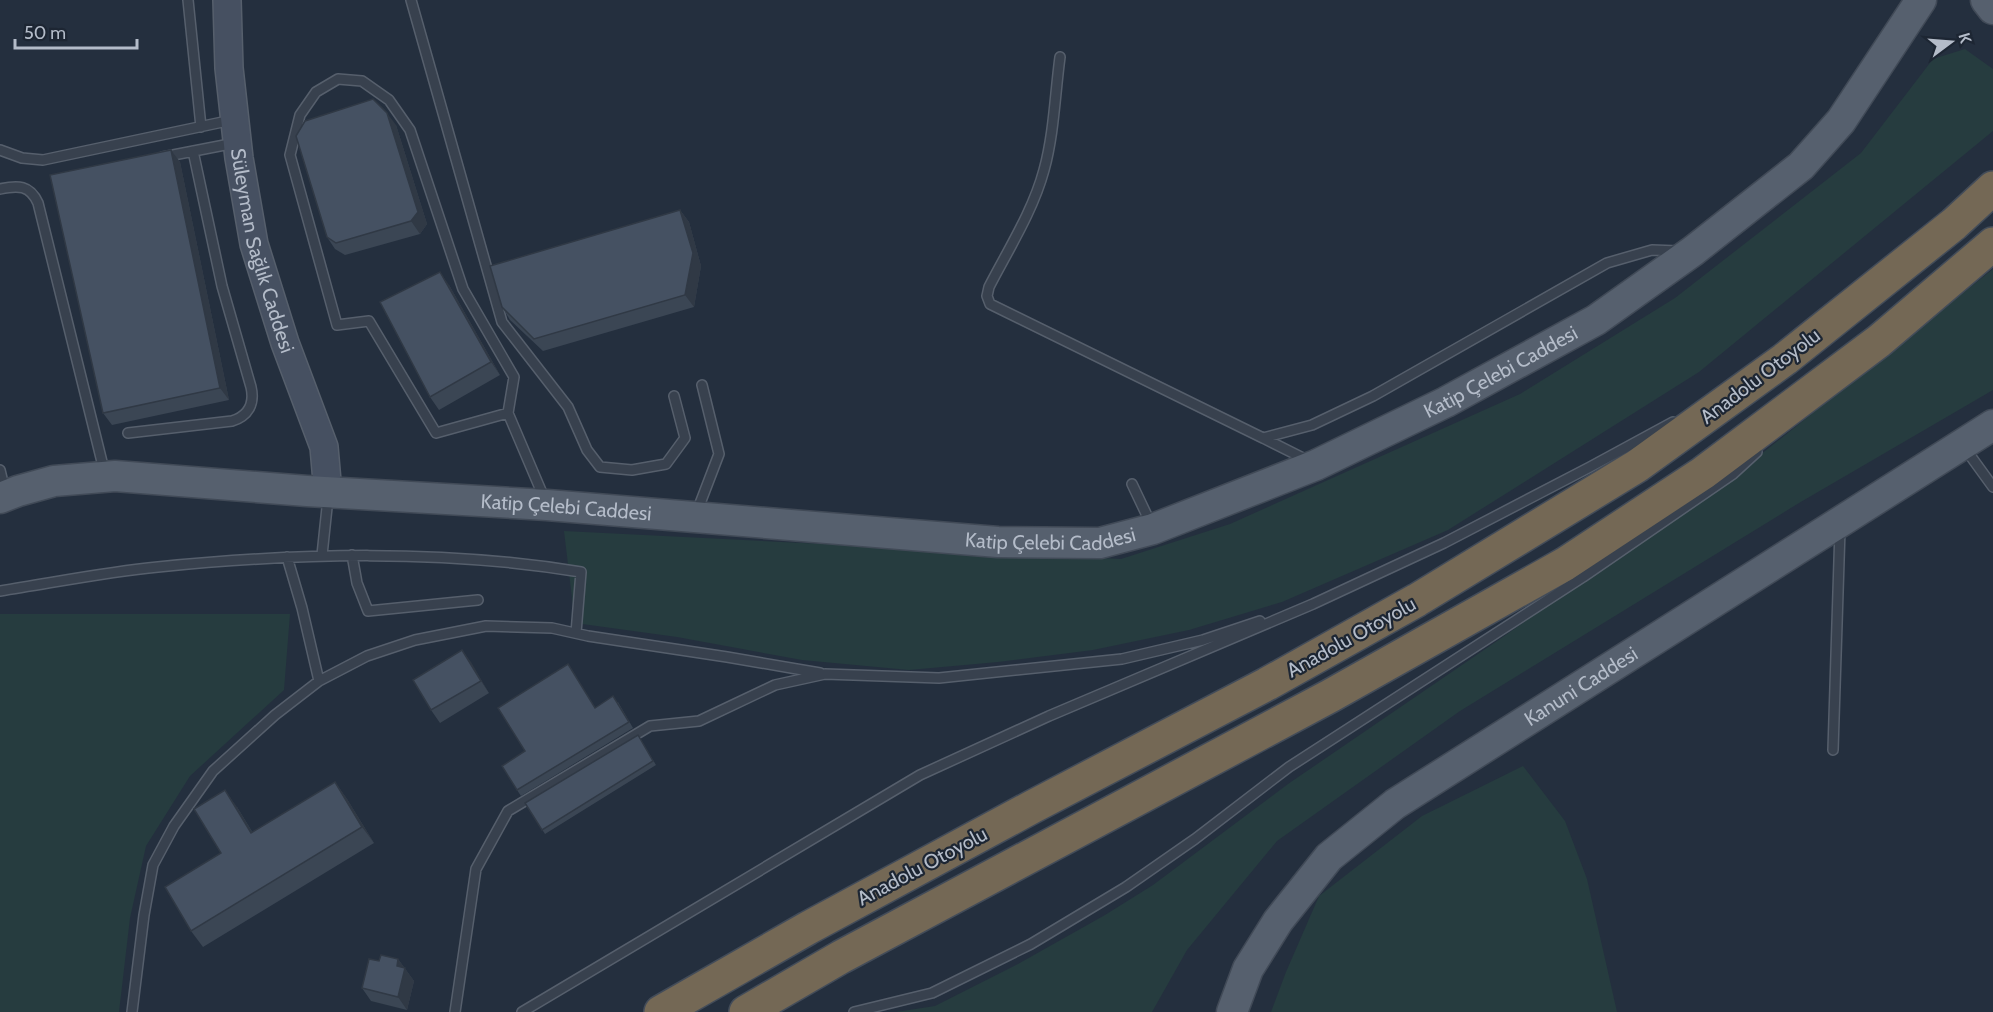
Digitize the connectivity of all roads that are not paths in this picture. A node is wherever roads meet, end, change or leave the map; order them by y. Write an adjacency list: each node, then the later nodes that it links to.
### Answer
1 (188, 0): 8 (lane)
2 (227, 0): 9 (street, Süleyman Sağlık Caddesi)
3 (411, 0): 20 (lane)
4 (1921, 0): 16 (main road, Katip Çelebi Caddesi)
5 (1987, 0): 6 (main road)
6 (1993, 6)
7 (1060, 57): 27 (lane)
8 (201, 127): 9 (lane); 10 (lane)
9 (236, 131): 11 (lane); 35 (street, Süleyman Sağlık Caddesi)
10 (0, 150)
11 (193, 151): 12 (lane); 26 (lane)
12 (150, 159)
13 (0, 189): 31 (lane)
14 (1993, 189): 18 (highway, Anadolu Otoyolu)
15 (1993, 244): 17 (highway)
16 (1693, 251): 27 (lane); 30 (main road, Katip Çelebi Caddesi)
17 (1879, 342): 22 (lane); 54 (highway)
18 (1785, 359): 21 (lane); 53 (highway, Anadolu Otoyolu)
19 (702, 385): 37 (lane)
20 (674, 396)
21 (1713, 399)
22 (1802, 412)
23 (508, 413): 23 (lane); 36 (lane)
24 (1682, 416): 45 (lane)
25 (1993, 425): 29 (main road, Kanuni Caddesi)
26 (128, 433)
27 (1263, 438): 30 (lane)
28 (1767, 443): 55 (lane)
29 (1963, 445): 33 (lane); 38 (main road, Kanuni Caddesi)
30 (1316, 465): 39 (main road, Katip Çelebi Caddesi)
31 (105, 476): 34 (main road, Katip Çelebi Caddesi); 35 (main road, Katip Çelebi Caddesi)
32 (1132, 484): 39 (lane)
33 (1993, 487)
34 (2, 488)
35 (328, 493): 36 (main road, Katip Çelebi Caddesi); 40 (lane)
36 (547, 505): 37 (main road, Katip Çelebi Caddesi)
37 (695, 517): 39 (main road, Katip Çelebi Caddesi)
38 (1840, 524): 49 (lane); 56 (main road, Kanuni Caddesi)
39 (1153, 529)
40 (322, 555): 41 (lane); 42 (lane)
41 (352, 555): 44 (lane); 46 (lane)
42 (286, 557): 43 (lane); 48 (lane)
43 (0, 591)
44 (478, 600)
45 (1313, 604): 47 (lane); 52 (lane)
46 (576, 633): 47 (lane); 48 (lane)
47 (825, 674): 51 (lane)
48 (319, 681): 50 (lane)
49 (1833, 750)
50 (132, 1012)
51 (454, 1012)
52 (522, 1012)
53 (661, 1012)
54 (746, 1012)
55 (855, 1012)
56 (1232, 1012)

